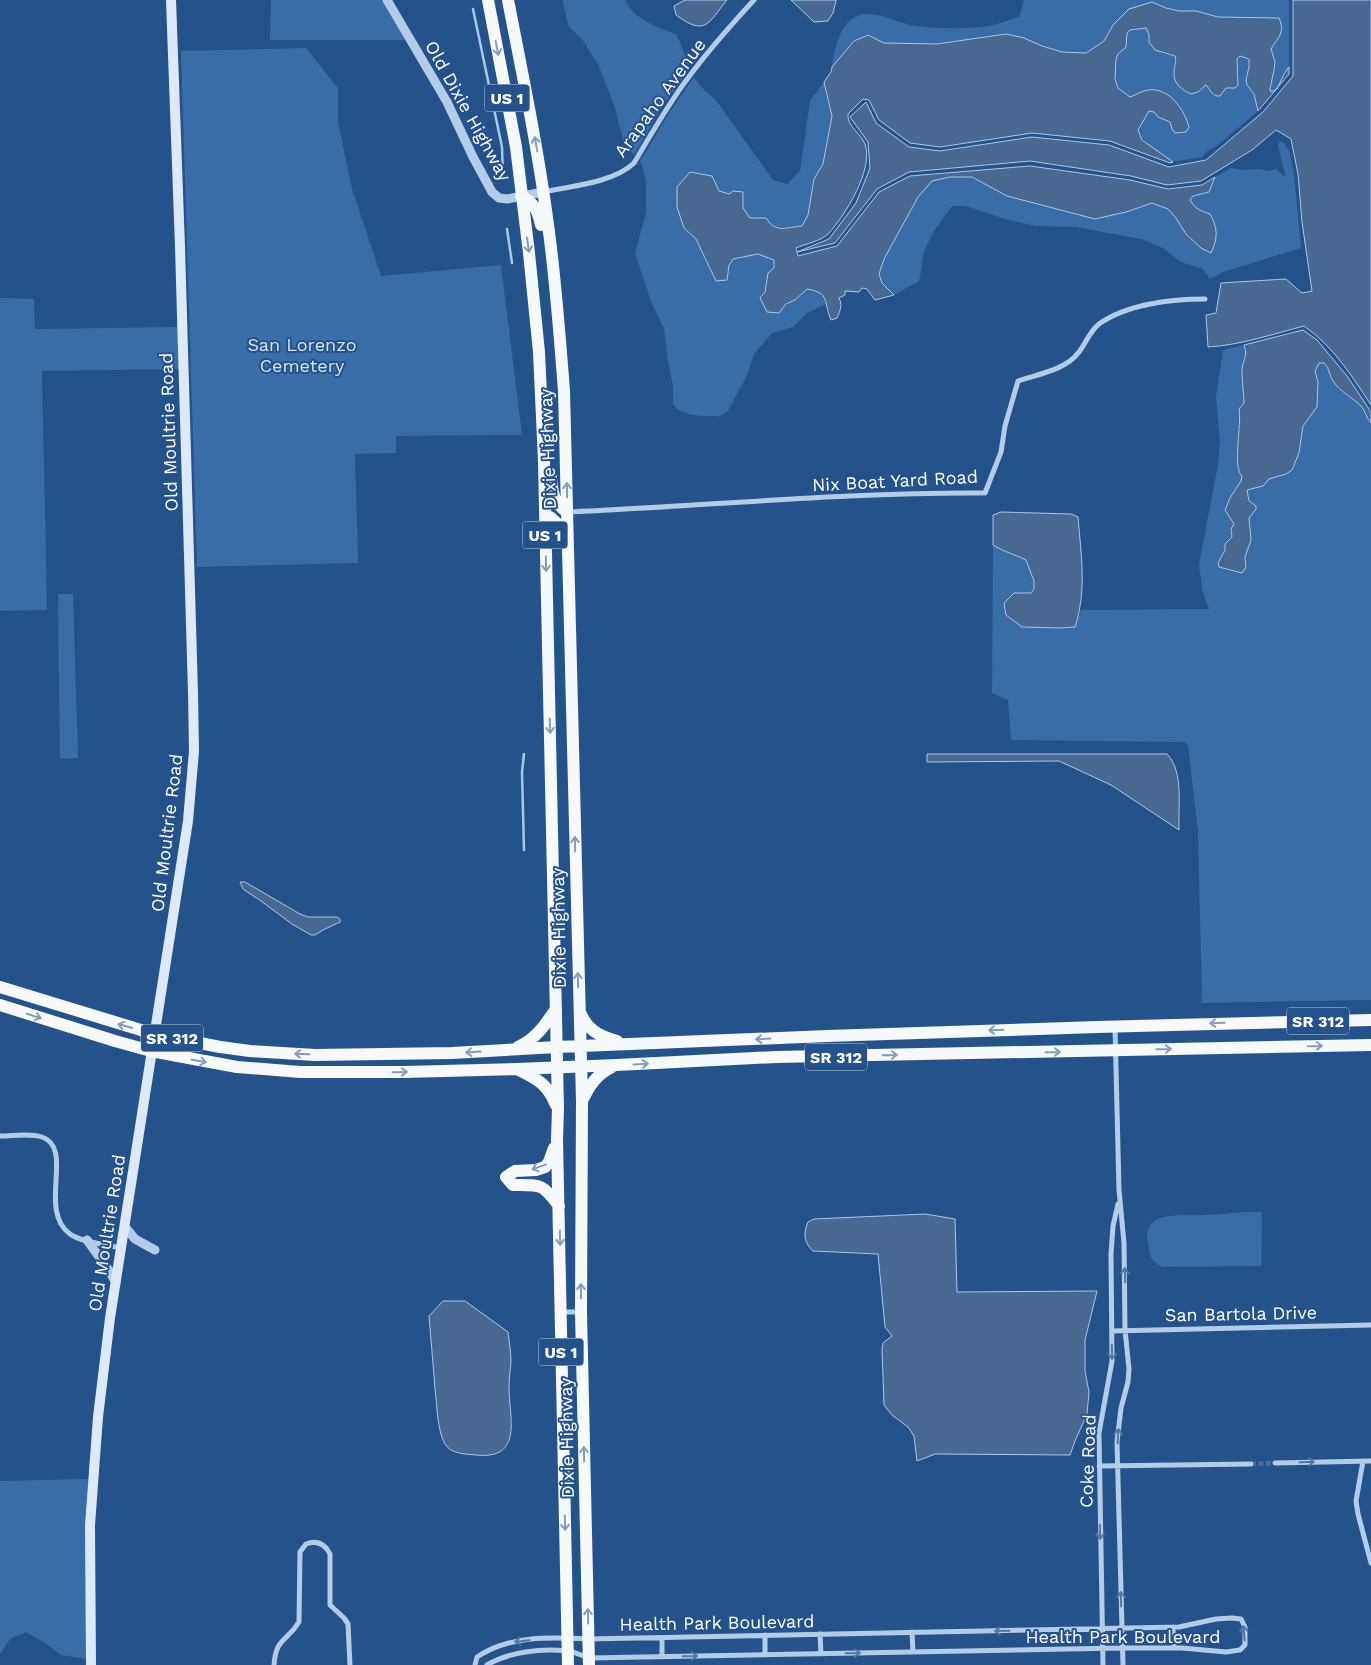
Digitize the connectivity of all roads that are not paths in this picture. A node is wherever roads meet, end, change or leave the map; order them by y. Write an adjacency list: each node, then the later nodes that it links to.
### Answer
1 (171, 0): 23 (main road, Old Moultrie Road)
2 (387, 0): 9 (street, Old Dixie Highway)
3 (488, 0): 9 (main road, US 1, one-way to 9)
4 (508, 0): 7 (main road, US 1)
5 (514, 0): 7 (main road)
6 (754, 0): 8 (street, Arapaho Avenue)
7 (512, 20): 8 (main road, US 1, one-way to 7)
8 (543, 192): 9 (street, Old Dixie Highway); 12 (main road, Dixie Highway / US 1)
9 (521, 196): 11 (main road, Dixie Highway / US 1, one-way to 11); 12 (main road)
10 (1206, 299): 13 (street, Nix Boat Yard Road)
11 (541, 380): 13 (main road); 15 (main road, Dixie Highway / US 1)
12 (566, 456): 13 (main road, Dixie Highway / US 1, one-way to 12)
13 (567, 512): 14 (main road); 16 (main road, Dixie Highway / US 1)
14 (550, 516): 15 (main road); 16 (main road)
15 (545, 536): 19 (main road, Dixie Highway / US 1, one-way to 19)
16 (571, 681): 20 (main road, Dixie Highway / US 1, one-way to 16)
17 (0, 987): 23 (main road, SR 312, one-way to 17)
18 (0, 1005): 31 (main road, SR 312, one-way to 31)
19 (556, 1009): 28 (main road, Dixie Highway / US 1); 29 (main road)
20 (578, 1009): 25 (main road); 27 (main road, Dixie Highway / US 1)
21 (1371, 1020): 22 (main road, SR 312, one-way to 22)
22 (1115, 1026): 24 (main road, SR 312, one-way to 24); 30 (street, Coke Road)
23 (154, 1034): 31 (main road, Old Moultrie Road); 32 (main road, SR 312, one-way to 23)
24 (827, 1036): 25 (main road, SR 312, one-way to 25); 33 (main road)
25 (629, 1045): 27 (main road, SR 312)
26 (1371, 1045): 30 (main road, SR 312, one-way to 26)
27 (580, 1046): 28 (main road, SR 312); 35 (main road, Dixie Highway / US 1)
28 (556, 1047): 29 (main road, SR 312); 36 (main road, Dixie Highway / US 1)
29 (509, 1050): 32 (main road, SR 312, one-way to 32)
30 (1116, 1050): 33 (main road, SR 312, one-way to 30); 43 (street, Coke Road)
31 (152, 1051): 38 (main road, SR 312, one-way to 38); 45 (main road, Old Moultrie Road)
32 (351, 1055): 38 (main road)
33 (776, 1057): 34 (main road, SR 312, one-way to 33)
34 (617, 1065): 35 (main road, SR 312); 39 (main road)
35 (580, 1066): 36 (main road, SR 312); 39 (main road, Dixie Highway / US 1)
36 (557, 1067): 37 (main road, SR 312); 40 (main road, Dixie Highway / US 1)
37 (517, 1069): 38 (main road, SR 312, one-way to 37); 40 (main road)
38 (351, 1072)
39 (582, 1101): 51 (main road, Dixie Highway / US 1, one-way to 39)
40 (558, 1109): 42 (main road, Dixie Highway / US 1)
41 (0, 1136): 46 (street)
42 (557, 1140): 44 (main road, Dixie Highway / US 1); 44 (main road, one-way to 44)
43 (1119, 1199): 53 (street, Coke Road, one-way to 43); 54 (street, Coke Road)
44 (559, 1206): 50 (main road, Dixie Highway / US 1, one-way to 50)
45 (125, 1227): 47 (main road, Old Moultrie Road); 48 (street)
46 (88, 1240): 47 (street); 49 (street)
47 (122, 1248): 49 (main road, Old Moultrie Road)
48 (155, 1250)
49 (116, 1283): 79 (main road, Old Moultrie Road)
50 (561, 1312): 51 (street); 70 (main road, Dixie Highway / US 1, one-way to 70)
51 (581, 1312): 69 (main road, Dixie Highway / US 1, one-way to 51)
52 (1371, 1325): 53 (street, San Bartola Drive)
53 (1126, 1330): 54 (street, San Bartola Drive); 60 (street, Coke Road, one-way to 53)
54 (1112, 1331): 59 (street, Coke Road, one-way to 59)
55 (1363, 1461): 56 (street); 57 (street, one-way to 55); 61 (street)
56 (1371, 1461)
57 (1275, 1463)
58 (1251, 1464): 60 (street)
59 (1099, 1466): 60 (street); 64 (street, Coke Road, one-way to 64)
60 (1118, 1466): 63 (street, Coke Road, one-way to 60)
61 (1371, 1562)
62 (1174, 1627): 63 (street, Health Park Boulevard); 73 (street); 73 (street, Health Park Boulevard, one-way to 62)
63 (1122, 1628): 64 (street, Health Park Boulevard); 72 (street, Coke Road)
64 (1102, 1629): 65 (street, Health Park Boulevard, one-way to 65); 71 (street, Coke Road)
65 (912, 1632): 66 (street, Health Park Boulevard); 74 (street)
66 (820, 1634): 67 (street, Health Park Boulevard); 76 (street)
67 (765, 1635): 68 (street, Health Park Boulevard); 75 (street)
68 (662, 1638): 69 (street, Health Park Boulevard); 77 (street)
69 (588, 1639): 70 (street, Health Park Boulevard); 78 (main road, Dixie Highway / US 1)
70 (568, 1644): 78 (street); 82 (street, one-way to 82); 83 (street); 84 (main road, Dixie Highway / US 1)
71 (1102, 1648): 72 (street, Health Park Boulevard); 74 (street, Health Park Boulevard); 85 (street, Coke Road)
72 (1122, 1648): 73 (street, Health Park Boulevard); 86 (street, Coke Road)
73 (1174, 1648)
74 (913, 1652): 76 (street, Health Park Boulevard, one-way to 74)
75 (765, 1654): 76 (street, Health Park Boulevard); 77 (street, Health Park Boulevard, one-way to 75)
76 (821, 1654)
77 (662, 1656): 78 (street, Health Park Boulevard)
78 (589, 1662)
79 (92, 1665)
80 (274, 1665): 81 (street)
81 (350, 1665)
82 (475, 1665)
83 (487, 1665)
84 (568, 1665)
85 (1103, 1665)
86 (1123, 1665)

